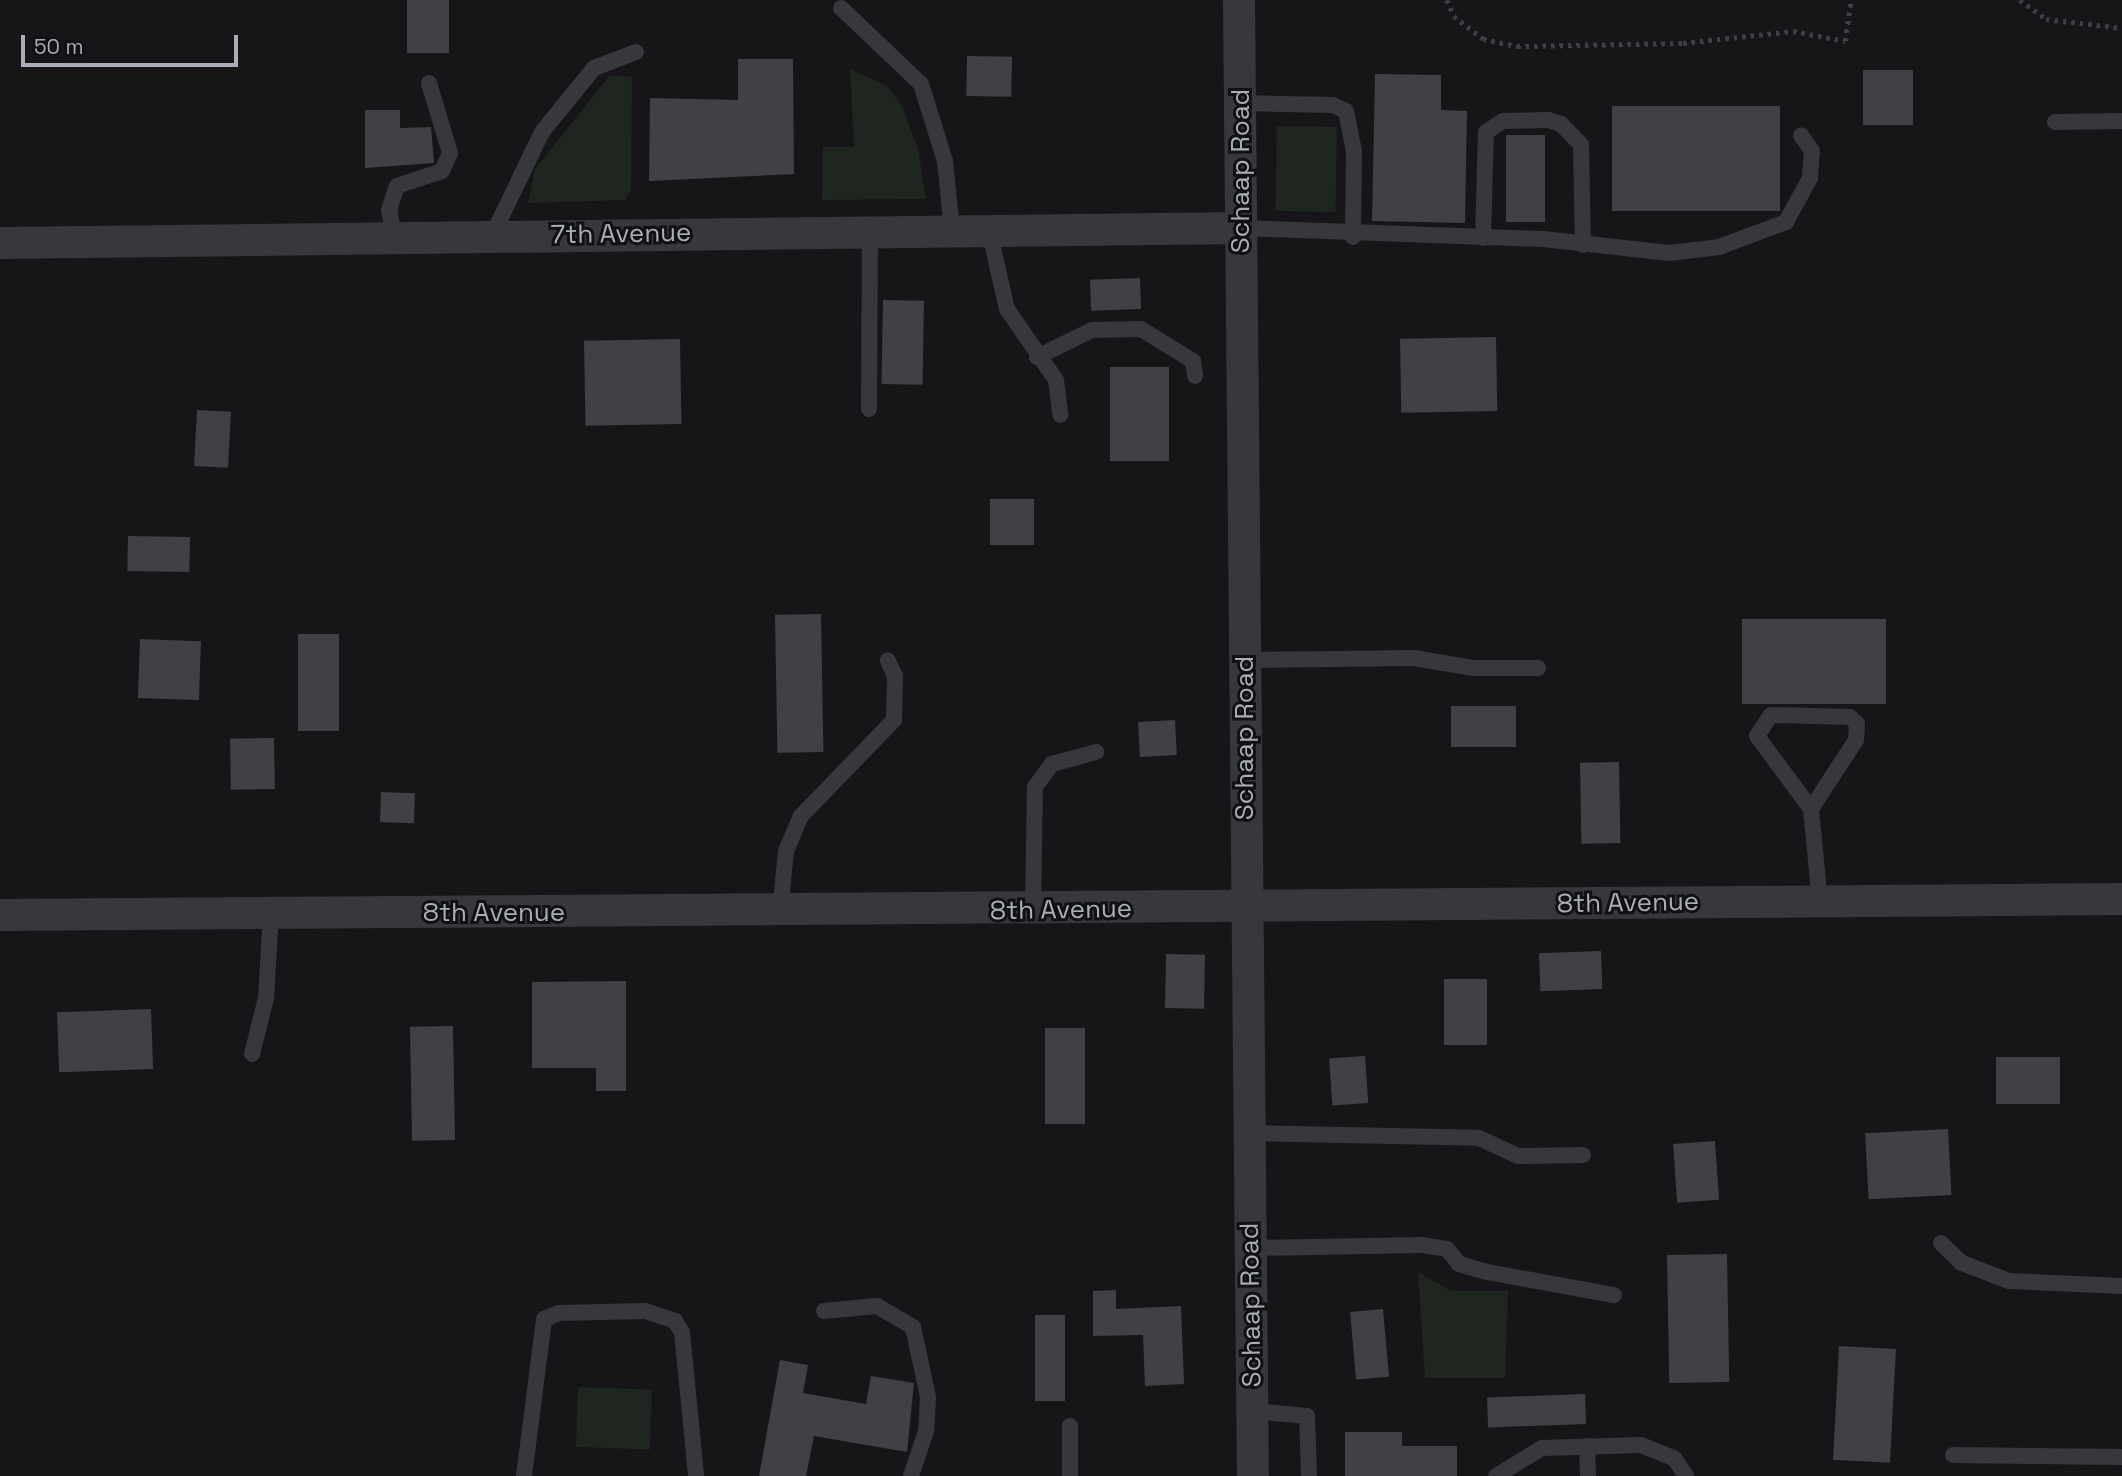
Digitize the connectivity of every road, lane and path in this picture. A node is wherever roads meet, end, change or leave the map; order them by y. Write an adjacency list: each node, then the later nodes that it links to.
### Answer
1 (1239, 0): 9 (street, Schaap Road)
2 (1447, 0): 3 (path)
3 (1851, 0)
4 (2020, 0): 6 (path)
5 (841, 8): 14 (lane)
6 (2122, 28)
7 (636, 52): 17 (lane)
8 (429, 83): 18 (lane)
9 (1240, 103): 13 (street, Schaap Road); 19 (lane)
10 (2122, 121): 11 (lane)
11 (2055, 122)
12 (1801, 135): 22 (lane)
13 (1241, 228): 15 (street, 7th Avenue); 19 (lane); 27 (street, Schaap Road)
14 (952, 230): 15 (street, 7th Avenue); 16 (street, 7th Avenue)
15 (989, 230): 23 (lane)
16 (870, 231): 17 (street, 7th Avenue); 25 (lane)
17 (492, 236): 18 (street, 7th Avenue)
18 (394, 237): 21 (street, 7th Avenue)
19 (1353, 237): 20 (lane)
20 (1483, 238): 22 (lane); 22 (lane)
21 (0, 243)
22 (1583, 245)
23 (1037, 357): 24 (lane); 26 (lane)
24 (1195, 376)
25 (869, 409)
26 (1060, 415)
27 (1245, 660): 29 (lane); 34 (street, Schaap Road)
28 (888, 661): 36 (lane)
29 (1538, 668)
30 (1096, 752): 35 (lane)
31 (1811, 809): 31 (lane); 33 (lane)
32 (2122, 899): 33 (street, 8th Avenue)
33 (1820, 902): 34 (street, 8th Avenue)
34 (1246, 908): 35 (street, 8th Avenue); 40 (street, Schaap Road)
35 (1033, 911): 36 (street, 8th Avenue)
36 (780, 912): 37 (street, 8th Avenue)
37 (271, 914): 38 (street, 8th Avenue); 39 (lane)
38 (0, 915)
39 (252, 1054)
40 (1249, 1133): 41 (lane); 43 (street, Schaap Road)
41 (1583, 1156)
42 (1941, 1243): 44 (lane)
43 (1250, 1248): 45 (lane); 47 (street, Schaap Road)
44 (2122, 1286)
45 (1614, 1295)
46 (824, 1311): 54 (lane)
47 (1252, 1411): 56 (street, Schaap Road); 57 (lane)
48 (1070, 1426): 55 (lane)
49 (1587, 1446): 58 (lane); 59 (lane); 60 (lane)
50 (1953, 1455): 51 (lane)
51 (2122, 1457)
52 (524, 1476): 53 (lane)
53 (696, 1476)
54 (911, 1476)
55 (1070, 1476)
56 (1253, 1476)
57 (1309, 1476)
58 (1496, 1476)
59 (1588, 1476)
60 (1686, 1476)

